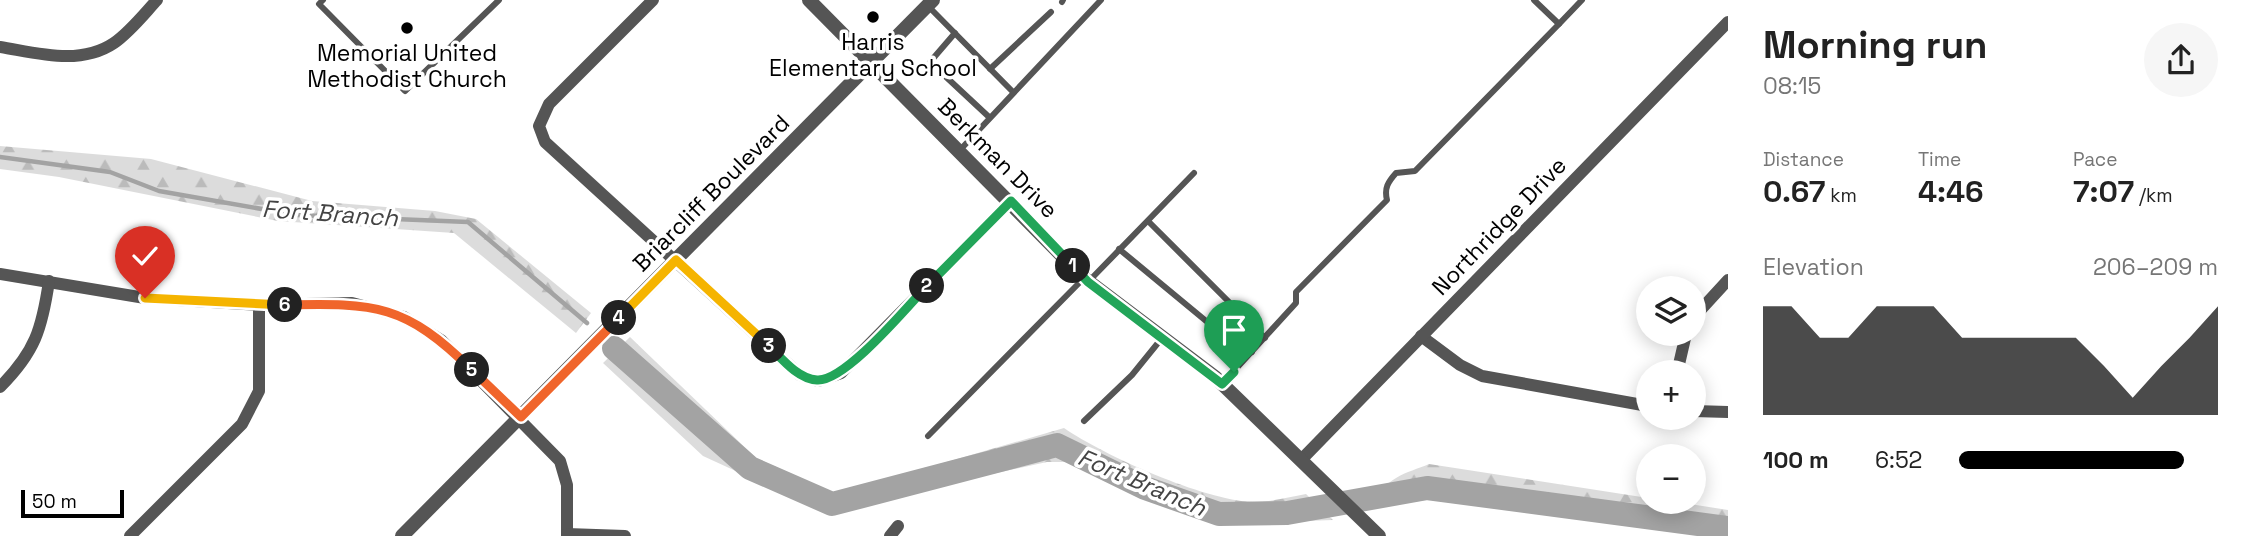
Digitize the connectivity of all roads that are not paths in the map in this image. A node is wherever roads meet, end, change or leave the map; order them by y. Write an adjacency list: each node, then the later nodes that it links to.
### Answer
1 (157, 0): 14 (street)
2 (323, 0): 3 (lane)
3 (499, 0)
4 (653, 0): 24 (street)
5 (809, 0): 15 (street, Berkman Drive)
6 (1101, 0): 17 (lane)
7 (1534, 0): 12 (lane)
8 (1582, 0): 12 (lane)
9 (931, 3): 13 (lane); 15 (street, Briarcliff Boulevard)
10 (1051, 12): 16 (lane)
11 (1728, 22): 31 (street, Northridge Drive)
12 (1559, 24): 33 (lane)
13 (955, 33): 16 (lane); 18 (lane)
14 (0, 47)
15 (872, 63): 19 (street, Berkman Drive); 24 (street, Briarcliff Boulevard)
16 (990, 69): 17 (lane)
17 (1013, 92): 18 (lane)
18 (989, 117): 19 (lane)
19 (958, 151): 21 (street, Berkman Drive)
20 (1195, 173): 22 (lane)
21 (1011, 201): 24 (street); 27 (street, Berkman Drive)
22 (1148, 221): 23 (lane); 33 (lane)
23 (1119, 249): 27 (lane); 34 (lane)
24 (676, 260): 40 (street, Briarcliff Boulevard)
25 (0, 274): 28 (street)
26 (1728, 279): 29 (street)
27 (1086, 280): 32 (street, Berkman Drive); 42 (lane)
28 (49, 281): 30 (street); 36 (street)
29 (1706, 304)
30 (259, 305): 40 (street); 46 (street)
31 (1420, 336): 37 (street); 43 (street, Northridge Drive)
32 (1163, 337): 35 (street, Berkman Drive); 41 (lane)
33 (1265, 338): 34 (lane)
34 (1252, 352): 35 (lane)
35 (1222, 384): 43 (street, Berkman Drive)
36 (0, 387)
37 (1636, 404)
38 (1706, 411): 39 (street)
39 (1728, 412)
40 (521, 417): 45 (street); 47 (street, Briarcliff Boulevard)
41 (1084, 421)
42 (928, 436)
43 (1301, 460): 44 (street, Berkman Drive)
44 (1371, 533)
45 (567, 535): 48 (street)
46 (130, 536)
47 (402, 536)
48 (625, 536)

